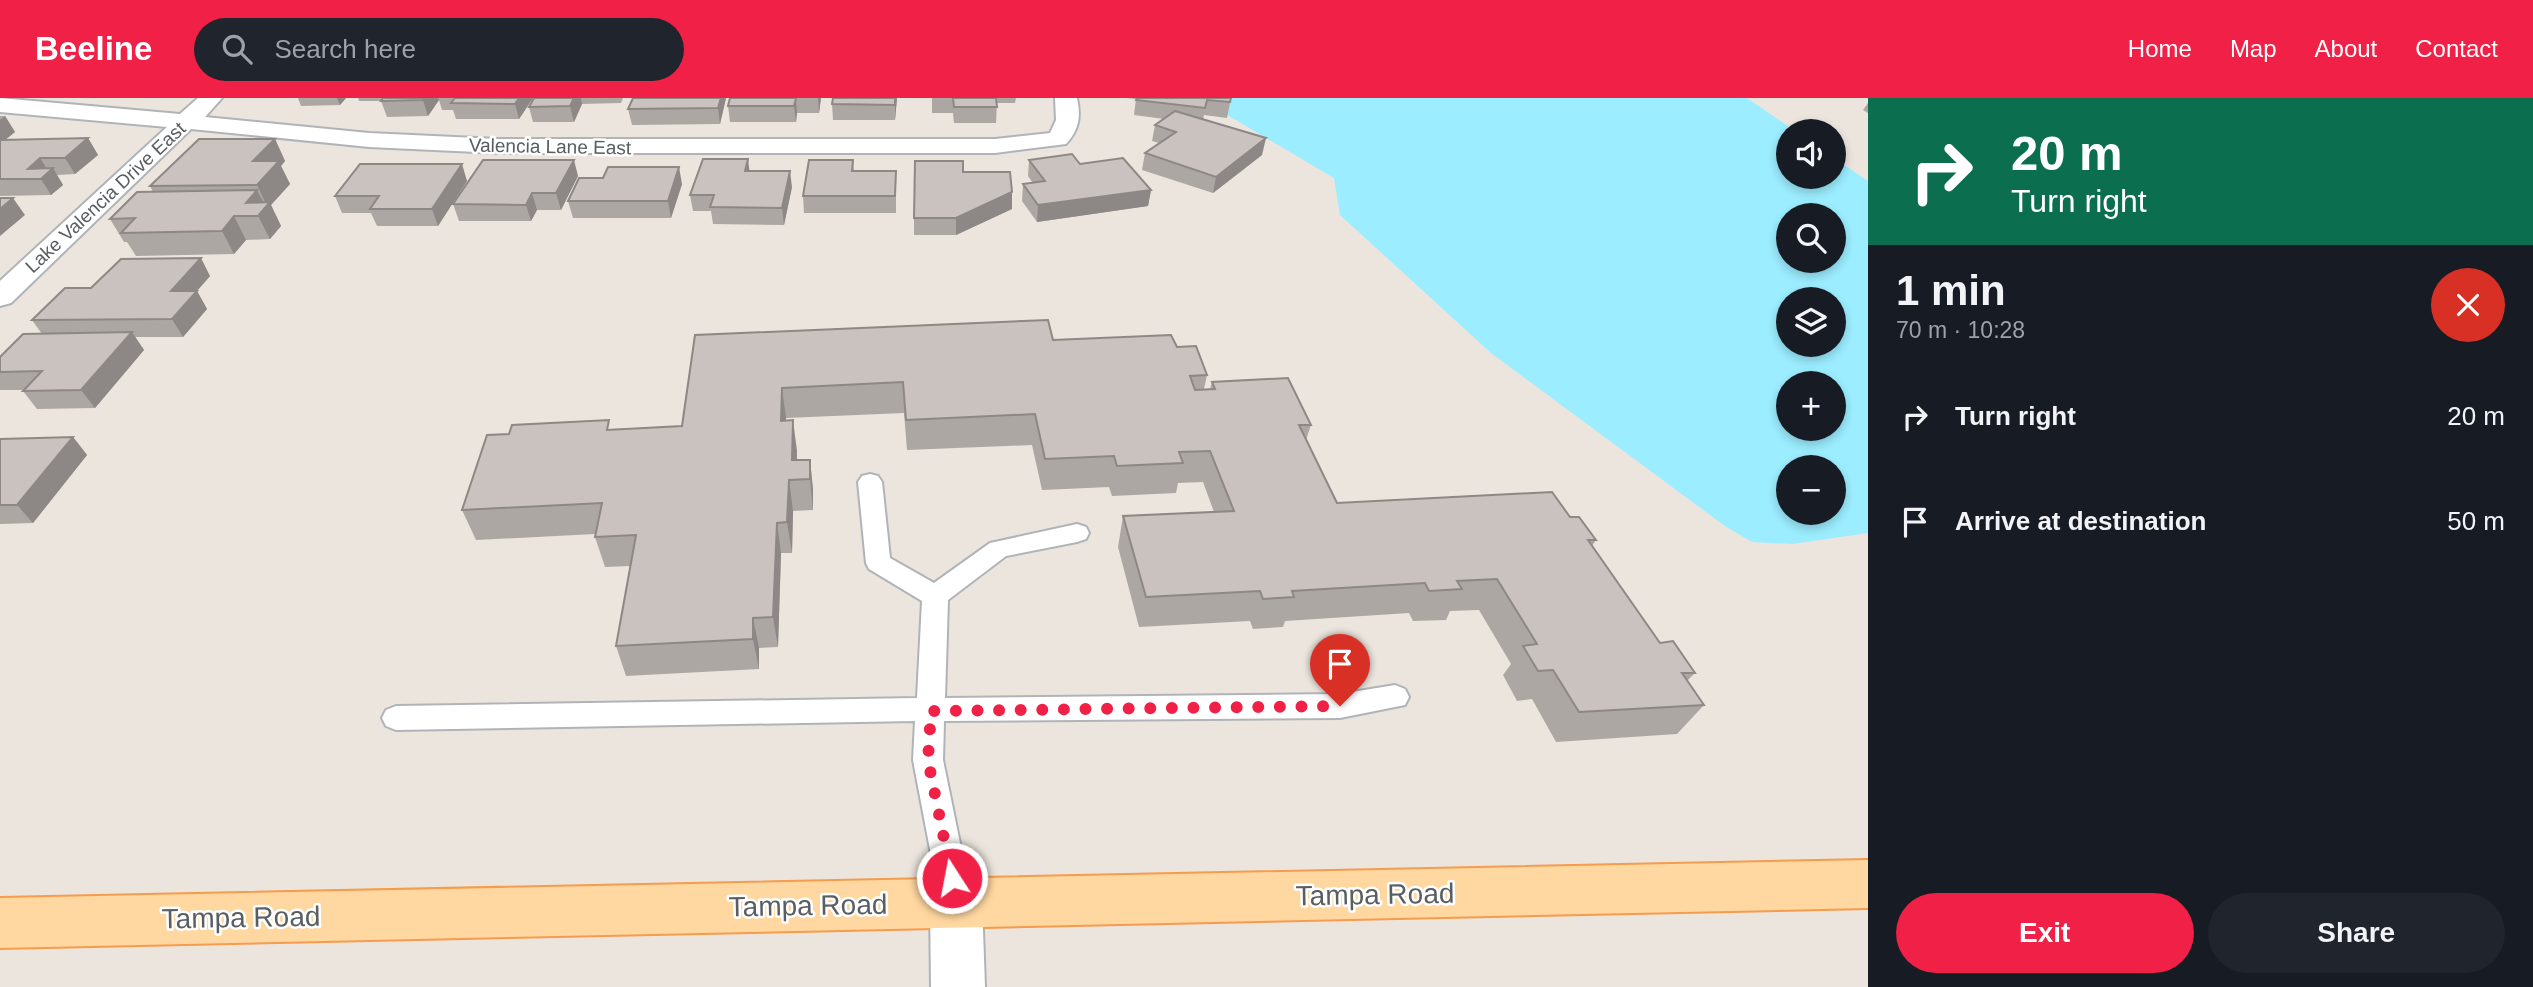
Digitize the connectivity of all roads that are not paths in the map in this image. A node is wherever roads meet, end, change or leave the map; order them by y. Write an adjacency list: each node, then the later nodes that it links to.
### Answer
1 (211, 98): 4 (street, Lake Valencia Drive East)
2 (1066, 98): 4 (street, Valencia Lane East)
3 (0, 105): 4 (street, Valencia Lane East)
4 (183, 123): 5 (street, Lake Valencia Drive East)
5 (0, 297)
6 (870, 482): 8 (lane)
7 (1077, 533): 8 (lane)
8 (935, 596): 10 (lane)
9 (1395, 697): 10 (lane)
10 (931, 711): 11 (lane); 13 (lane)
11 (396, 718)
12 (1868, 884): 13 (main road, Tampa Road)
13 (956, 902): 14 (main road, Tampa Road); 15 (street)
14 (0, 923)
15 (958, 987)

